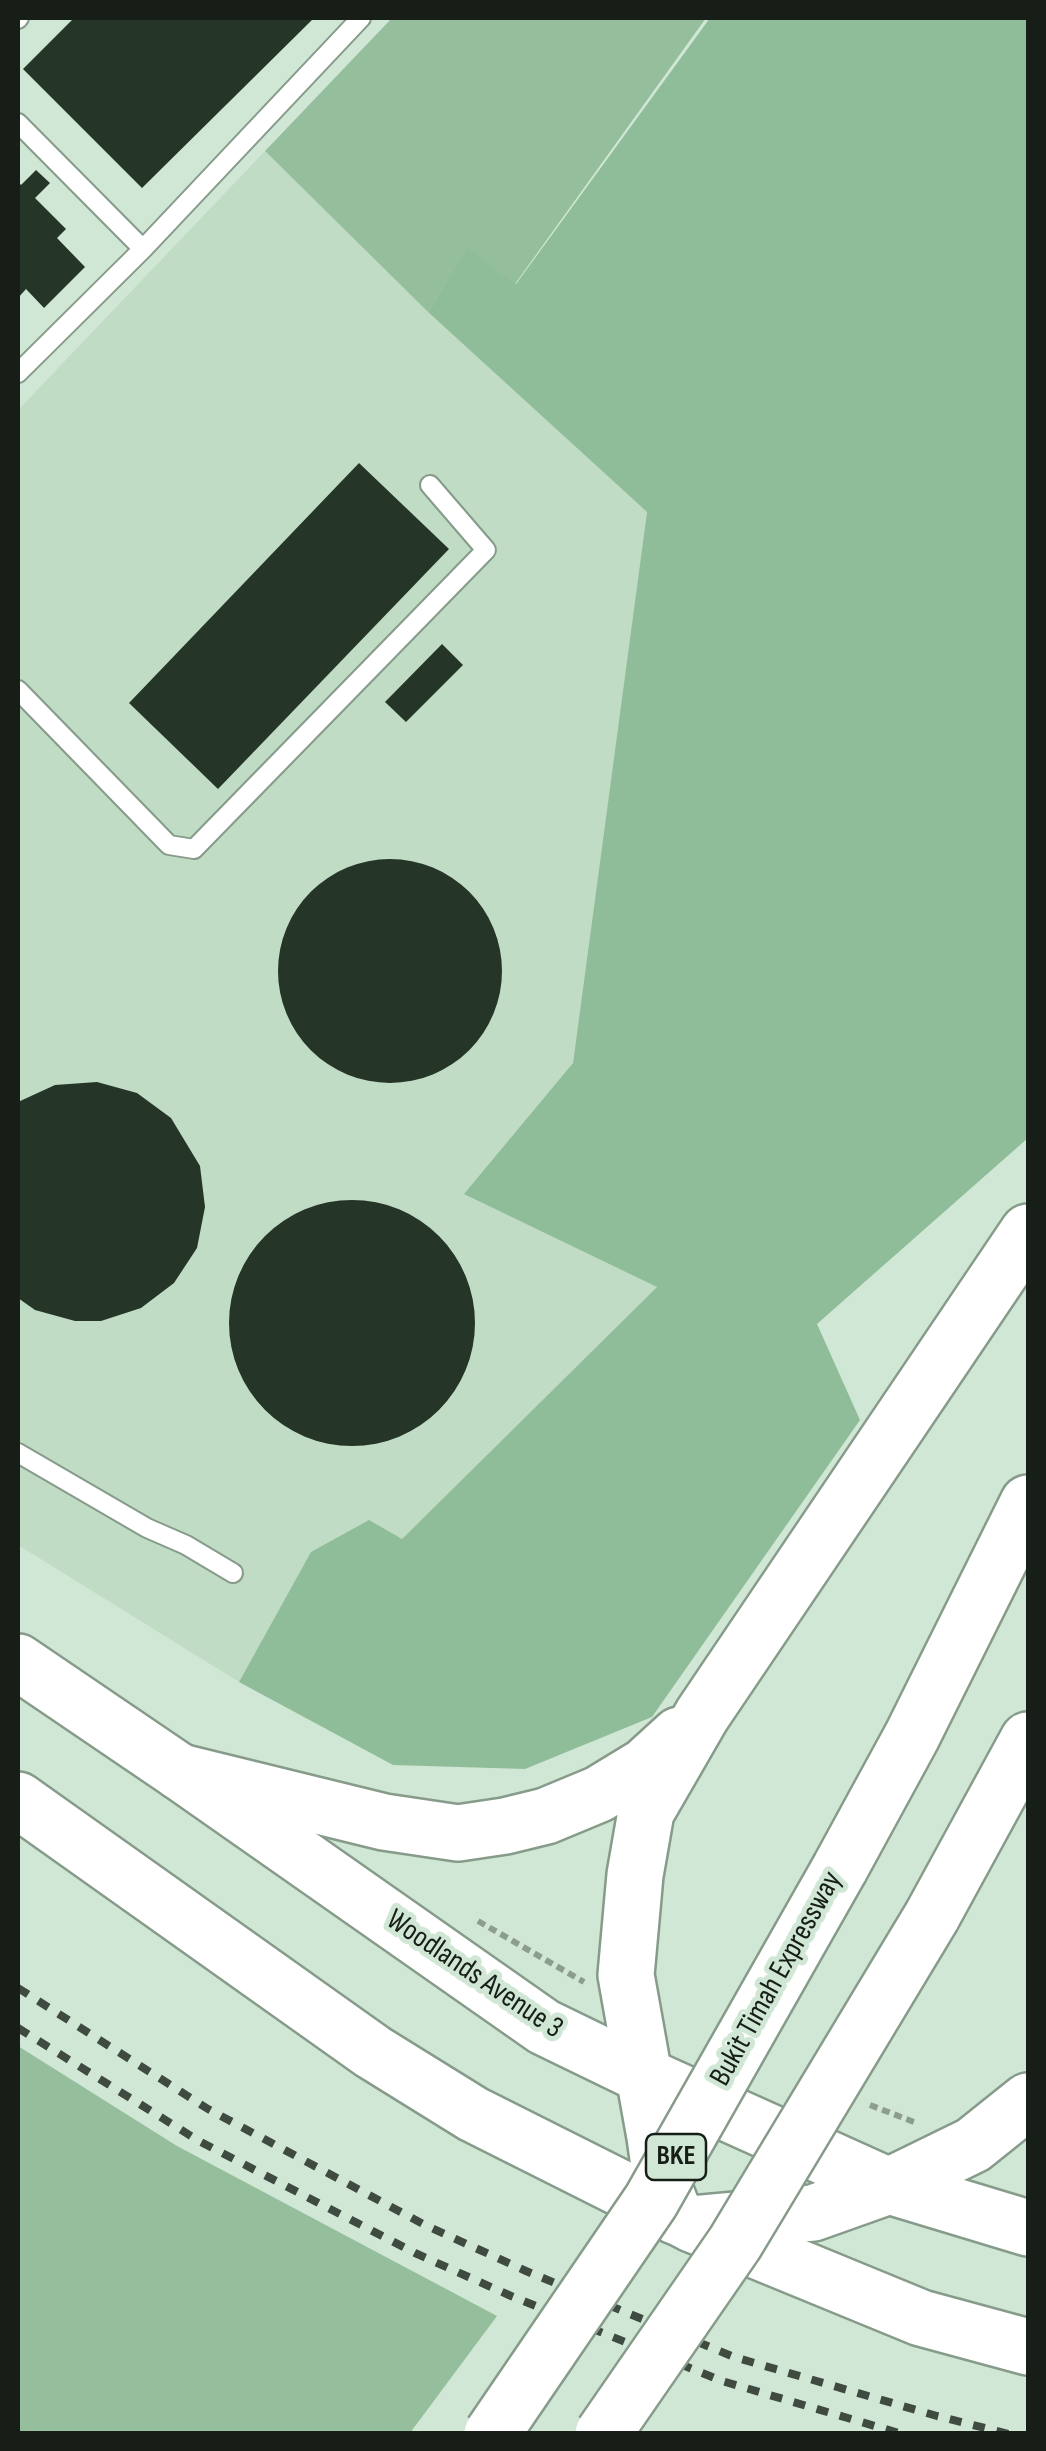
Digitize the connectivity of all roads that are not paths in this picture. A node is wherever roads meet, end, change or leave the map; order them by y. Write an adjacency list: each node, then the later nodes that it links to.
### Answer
1 (361, 18): 3 (lane)
2 (18, 123): 3 (lane)
3 (143, 249): 4 (lane)
4 (18, 373)
5 (430, 485): 6 (lane)
6 (18, 690)
7 (1028, 1232): 12 (main road)
8 (18, 1453): 10 (lane)
9 (1028, 1504): 22 (main road, Bukit Timah Expressway / BKE, bridge)
10 (234, 1573)
11 (18, 1662): 14 (main road, Woodlands Avenue 3)
12 (702, 1715): 14 (main road); 16 (main road)
13 (1028, 1740): 23 (main road, bridge)
14 (180, 1772): 16 (main road, Woodlands Avenue 3)
15 (18, 1800): 19 (main road)
16 (645, 2076): 18 (main road, Woodlands Avenue 3); 19 (main road)
17 (1028, 2101): 18 (main road)
18 (890, 2186): 19 (main road); 20 (main road, Woodlands Avenue 3)
19 (684, 2220): 21 (main road)
20 (1028, 2228)
21 (1028, 2347)
22 (492, 2434)
23 (603, 2434)

